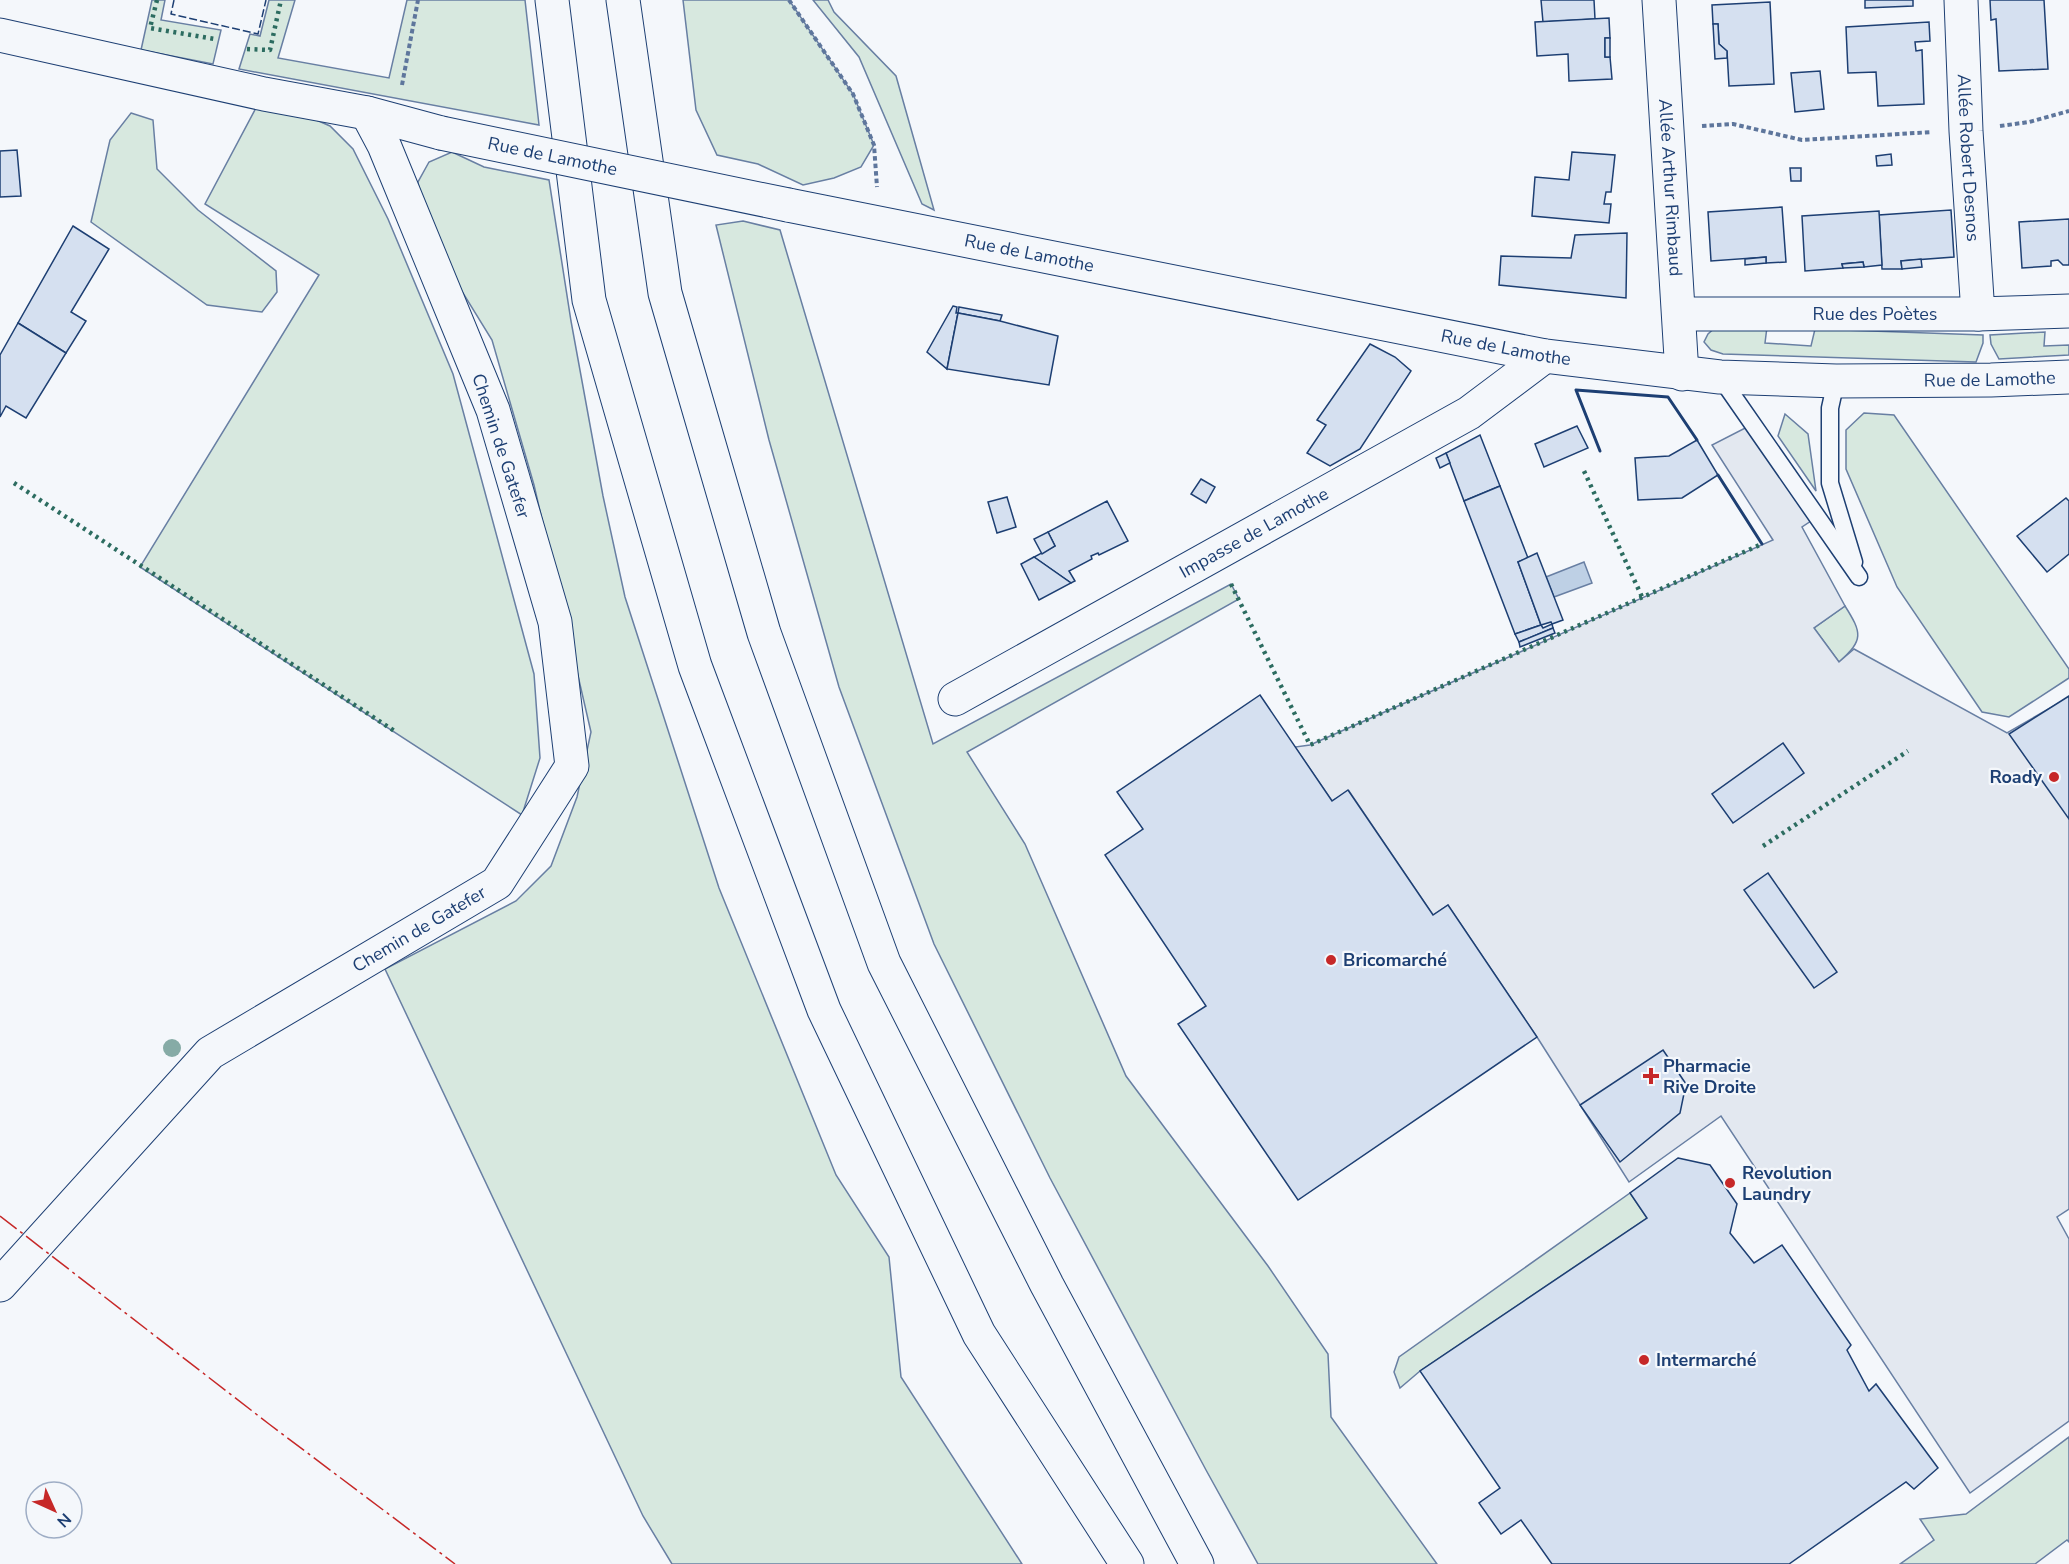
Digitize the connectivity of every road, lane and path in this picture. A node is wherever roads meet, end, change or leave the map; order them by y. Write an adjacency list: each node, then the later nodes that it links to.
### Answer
1 (418, 0): 9 (path)
2 (552, 0): 23 (main road)
3 (623, 0): 24 (main road)
4 (789, 0): 12 (path)
5 (1659, 0): 10 (main road, Allée Arthur Rimbaud)
6 (1961, 0): 11 (main road, Allée Robert Desnos)
7 (0, 35): 9 (main road, Rue de Lamothe)
8 (2069, 111): 11 (path)
9 (381, 117): 12 (main road, Rue de Lamothe, bridge); 22 (main road, Chemin de Gatefer)
10 (1666, 128): 11 (path); 14 (main road, Allée Arthur Rimbaud)
11 (1966, 131): 15 (main road, Allée Robert Desnos)
12 (880, 224): 16 (main road, Rue de Lamothe)
13 (2069, 311): 15 (main road, Rue des Poètes)
14 (1680, 314): 15 (main road, Rue des Poètes); 17 (main road, Allée Arthur Rimbaud)
15 (1978, 314)
16 (1545, 356): 17 (main road, Rue de Lamothe); 21 (main road, Impasse de Lamothe)
17 (1682, 374): 19 (main road, Rue de Lamothe)
18 (2069, 376): 20 (main road, Rue de Lamothe)
19 (1720, 377): 20 (main road, Rue de Lamothe); 20 (lane)
20 (1836, 381)
21 (954, 699)
22 (0, 1285)
23 (1127, 1564)
24 (1197, 1564)

